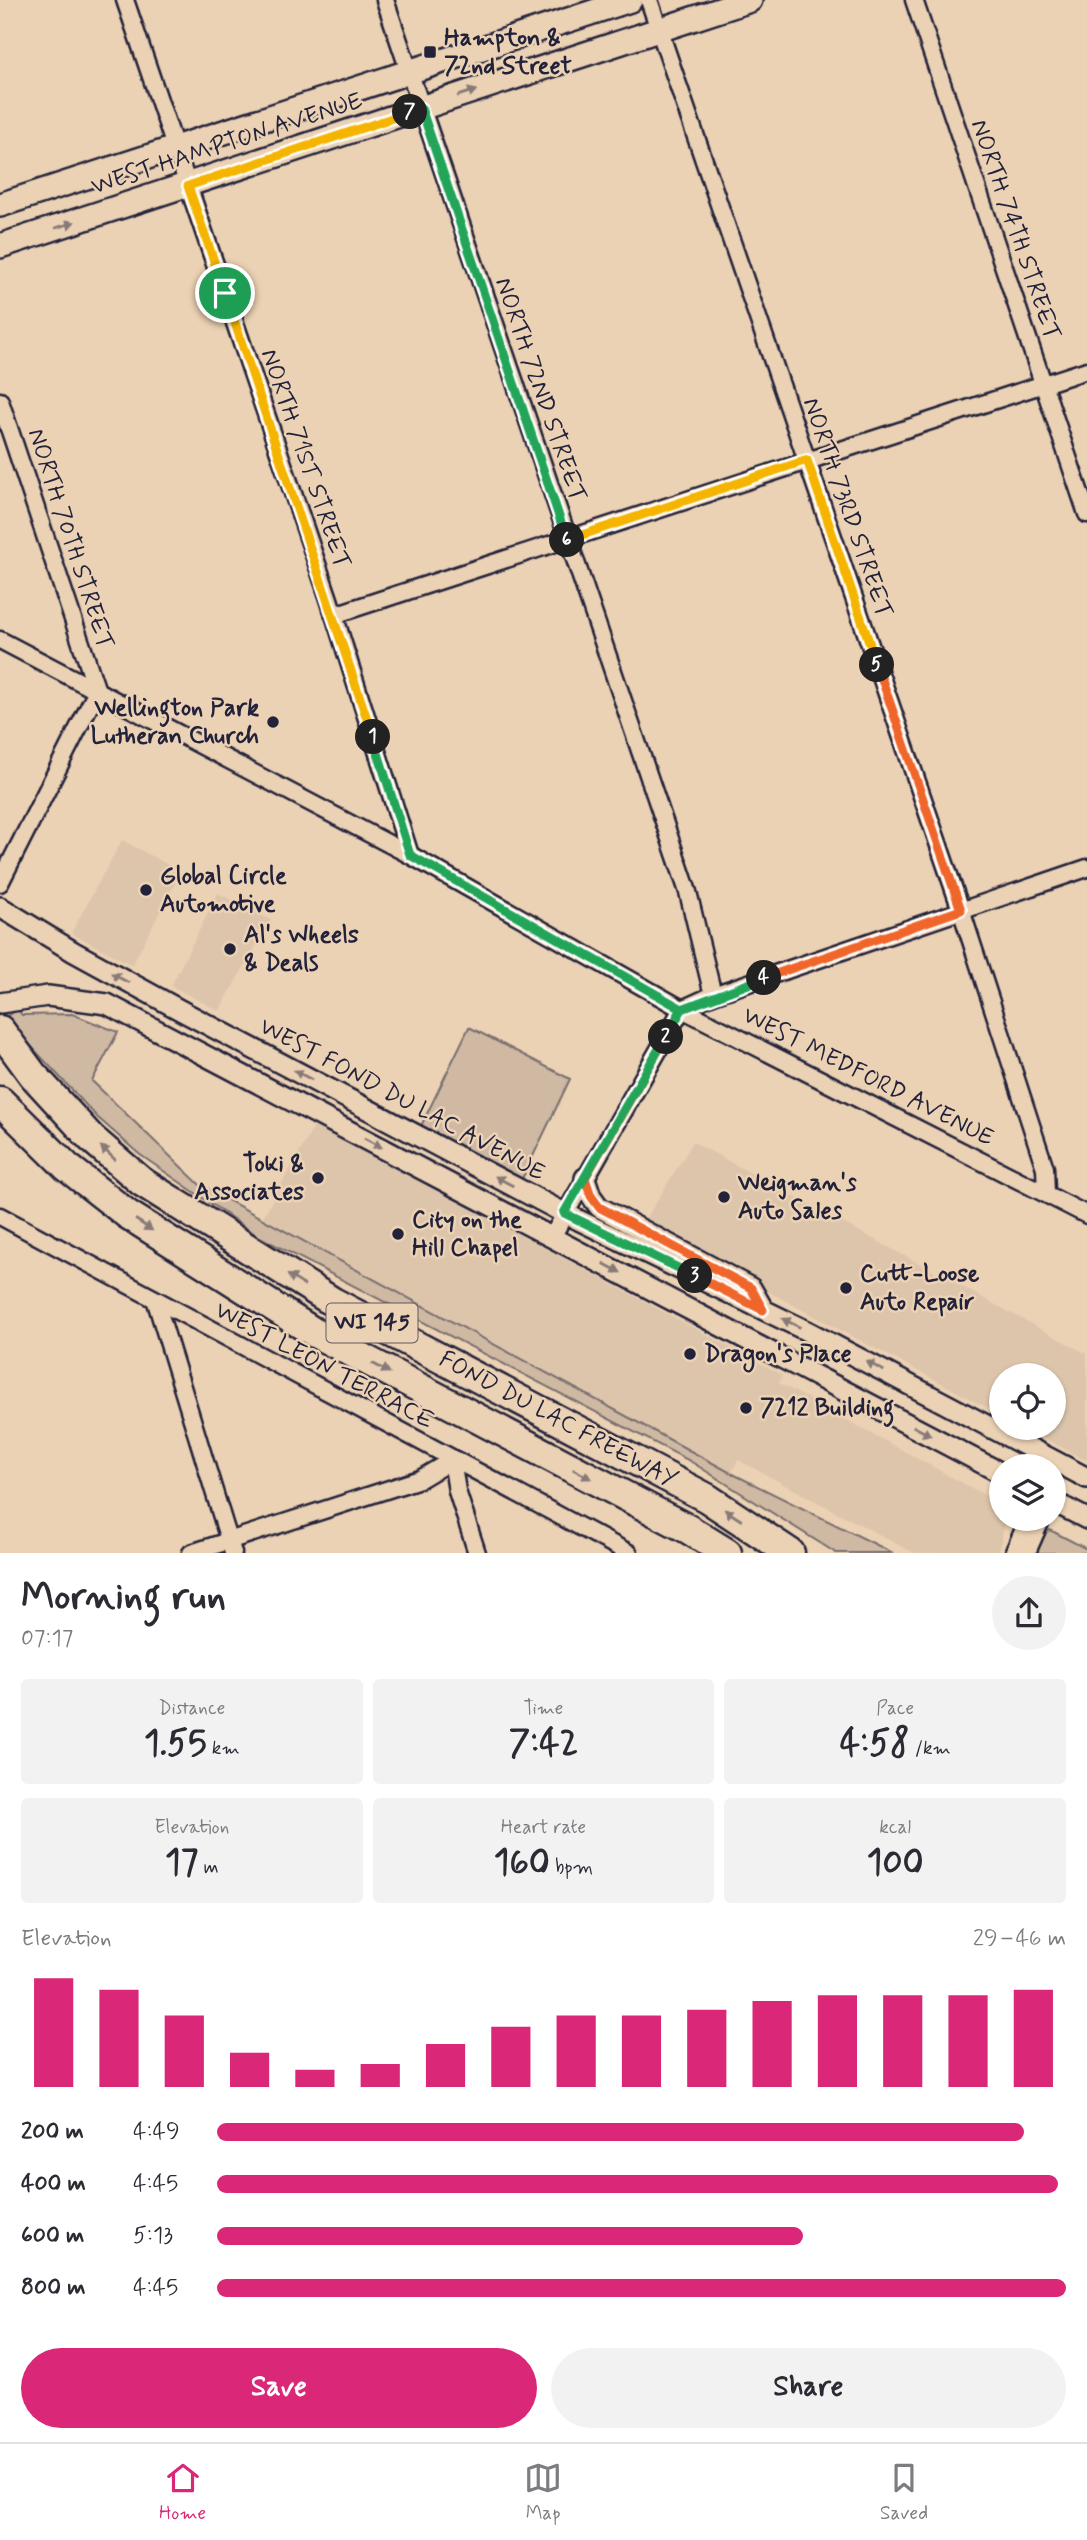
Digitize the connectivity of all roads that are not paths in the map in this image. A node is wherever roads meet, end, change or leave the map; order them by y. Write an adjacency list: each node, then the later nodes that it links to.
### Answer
1 (125, 0): 10 (street, NORTH 71ST STREET)
2 (385, 0): 8 (street, NORTH 72ND STREET)
3 (630, 0): 8 (main road, WEST HAMPTON AVENUE)
4 (649, 0): 7 (street, NORTH 73RD STREET)
5 (750, 0): 7 (main road, WEST HAMPTON AVENUE)
6 (914, 0): 15 (street, NORTH 74TH STREET)
7 (659, 29): 9 (main road, WEST HAMPTON AVENUE, one-way to 7); 17 (street, NORTH 73RD STREET)
8 (409, 72): 9 (street, NORTH 72ND STREET); 10 (main road, WEST HAMPTON AVENUE)
9 (421, 108): 11 (main road, WEST HAMPTON AVENUE); 19 (street, NORTH 72ND STREET)
10 (176, 148): 11 (street, NORTH 71ST STREET); 12 (main road, WEST HAMPTON AVENUE)
11 (188, 186): 13 (main road, WEST HAMPTON AVENUE, one-way to 11); 20 (street, NORTH 71ST STREET)
12 (0, 205)
13 (0, 246)
14 (1087, 370): 15 (street)
15 (1043, 385): 17 (street); 18 (street, NORTH 74TH STREET)
16 (0, 401): 22 (street, NORTH 70TH STREET)
17 (807, 460): 19 (street); 27 (street, NORTH 73RD STREET)
18 (1087, 514)
19 (567, 540): 20 (street); 28 (street, NORTH 72ND STREET)
20 (334, 615): 23 (street, NORTH 71ST STREET)
21 (0, 640): 22 (street, WEST MEDFORD AVENUE)
22 (97, 691): 23 (street, WEST MEDFORD AVENUE); 25 (street)
23 (410, 855): 30 (street, WEST MEDFORD AVENUE)
24 (1087, 868): 27 (street)
25 (0, 883)
26 (0, 907): 35 (street, WEST FOND DU LAC AVENUE, one-way to 26)
27 (961, 910): 28 (street); 34 (street, NORTH 73RD STREET)
28 (713, 995): 30 (street)
29 (0, 1003): 38 (street, WEST FOND DU LAC AVENUE, one-way to 38)
30 (682, 1009): 33 (street); 34 (street, WEST MEDFORD AVENUE)
31 (0, 1030): 54 (highway, FOND DU LAC FREEWAY / WI 145, one-way to 31)
32 (0, 1101): 53 (highway, FOND DU LAC FREEWAY / WI 145, one-way to 53)
33 (585, 1178): 35 (street); 40 (street)
34 (1046, 1193): 36 (street, WEST MEDFORD AVENUE)
35 (564, 1213): 38 (street); 40 (street, WEST FOND DU LAC AVENUE)
36 (1087, 1215)
37 (0, 1216): 39 (street, WEST LEON TERRACE)
38 (552, 1237): 43 (street, WEST FOND DU LAC AVENUE, one-way to 43)
39 (156, 1302): 42 (street, WEST LEON TERRACE); 49 (street)
40 (763, 1310): 41 (street, WEST FOND DU LAC AVENUE, one-way to 40)
41 (1032, 1454)
42 (452, 1460): 49 (street); 51 (street); 52 (street, WEST LEON TERRACE)
43 (989, 1468)
44 (1066, 1469): 45 (street, WEST FOND DU LAC AVENUE)
45 (1087, 1478)
46 (1066, 1508): 47 (street)
47 (1087, 1519)
48 (1030, 1531): 55 (highway)
49 (231, 1547): 50 (street)
50 (191, 1553)
51 (477, 1553)
52 (629, 1553)
53 (727, 1553)
54 (790, 1553)
55 (1020, 1553)

